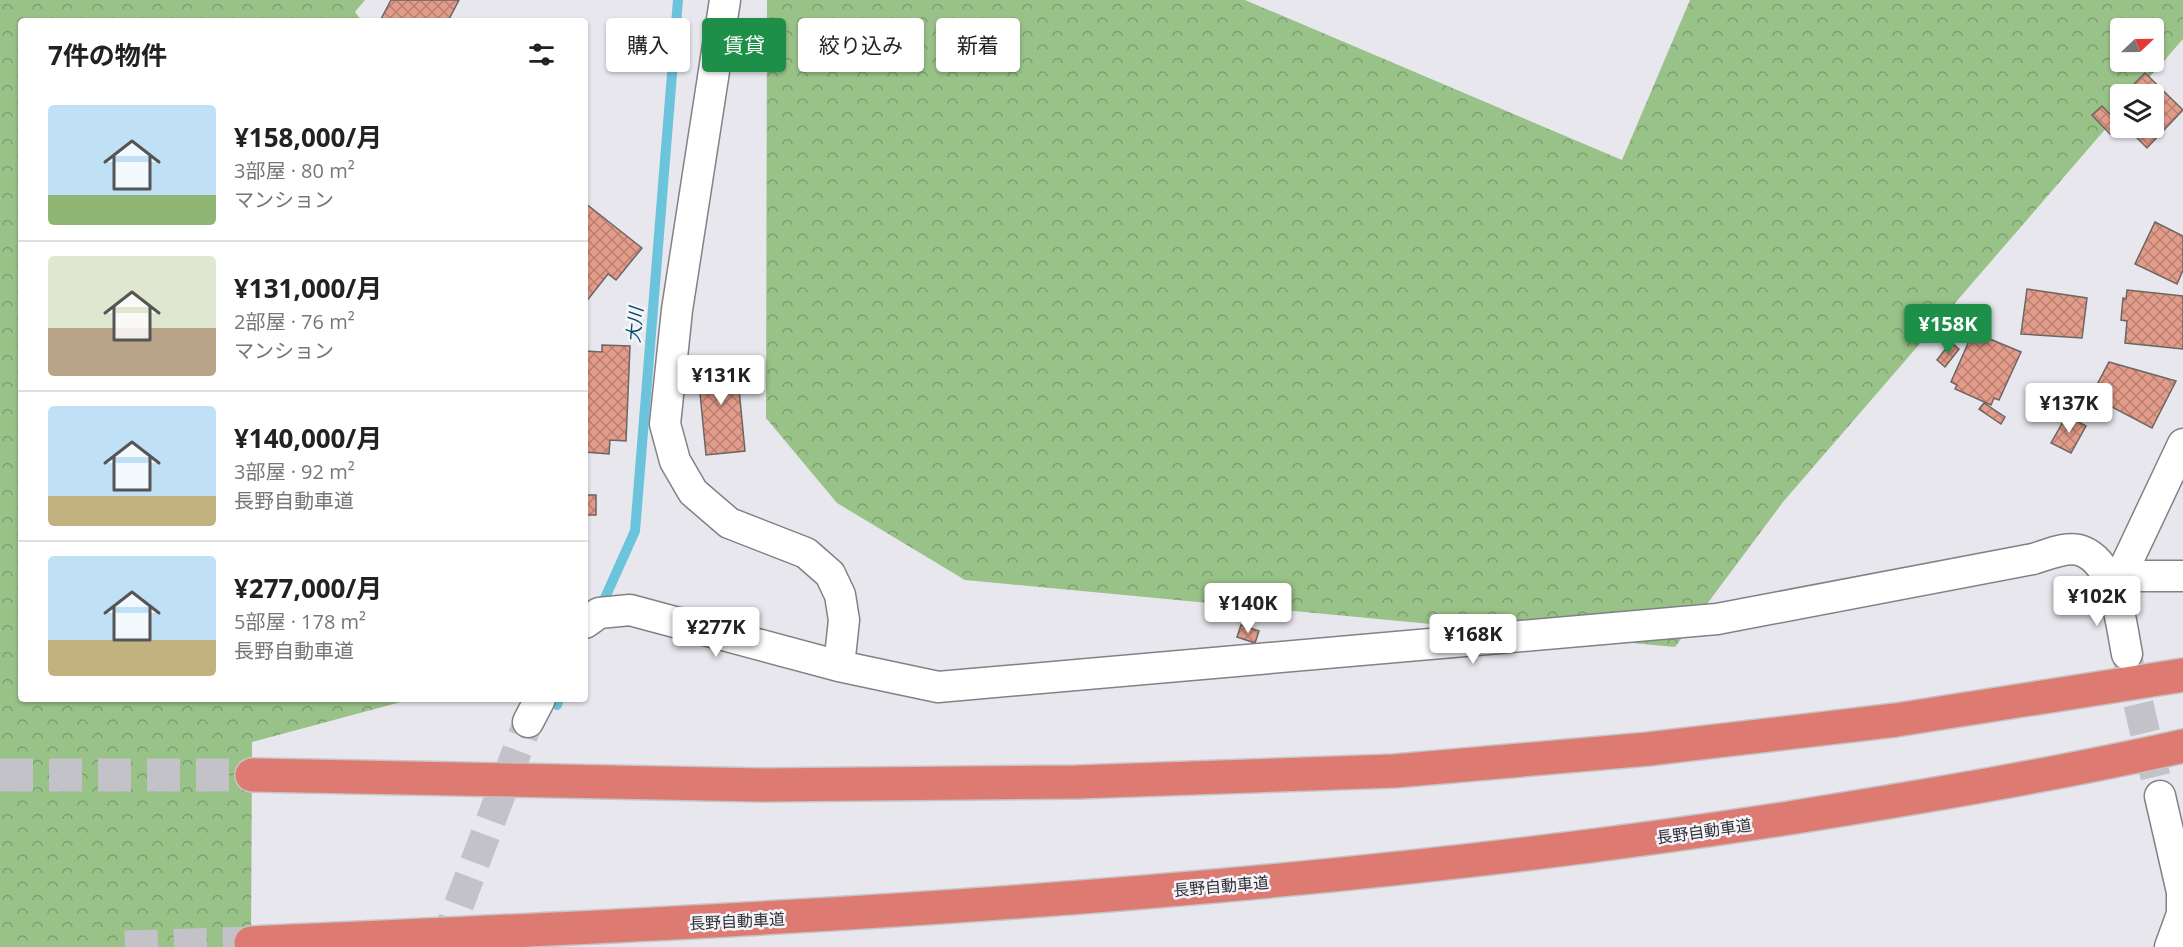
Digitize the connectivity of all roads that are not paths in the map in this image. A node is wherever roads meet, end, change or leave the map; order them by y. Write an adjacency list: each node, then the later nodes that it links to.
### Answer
1 (725, 0): 7 (street)
2 (2183, 444): 4 (street)
3 (2183, 576): 4 (street)
4 (2118, 583): 6 (street); 7 (street)
5 (588, 621): 7 (street)
6 (2127, 654)
7 (839, 666)
8 (2183, 675): 10 (highway)
9 (2183, 746): 13 (highway, 長野自動車道)
10 (252, 775)
11 (2160, 796): 12 (street)
12 (2177, 854): 14 (street)
13 (251, 943)
14 (2170, 947)

